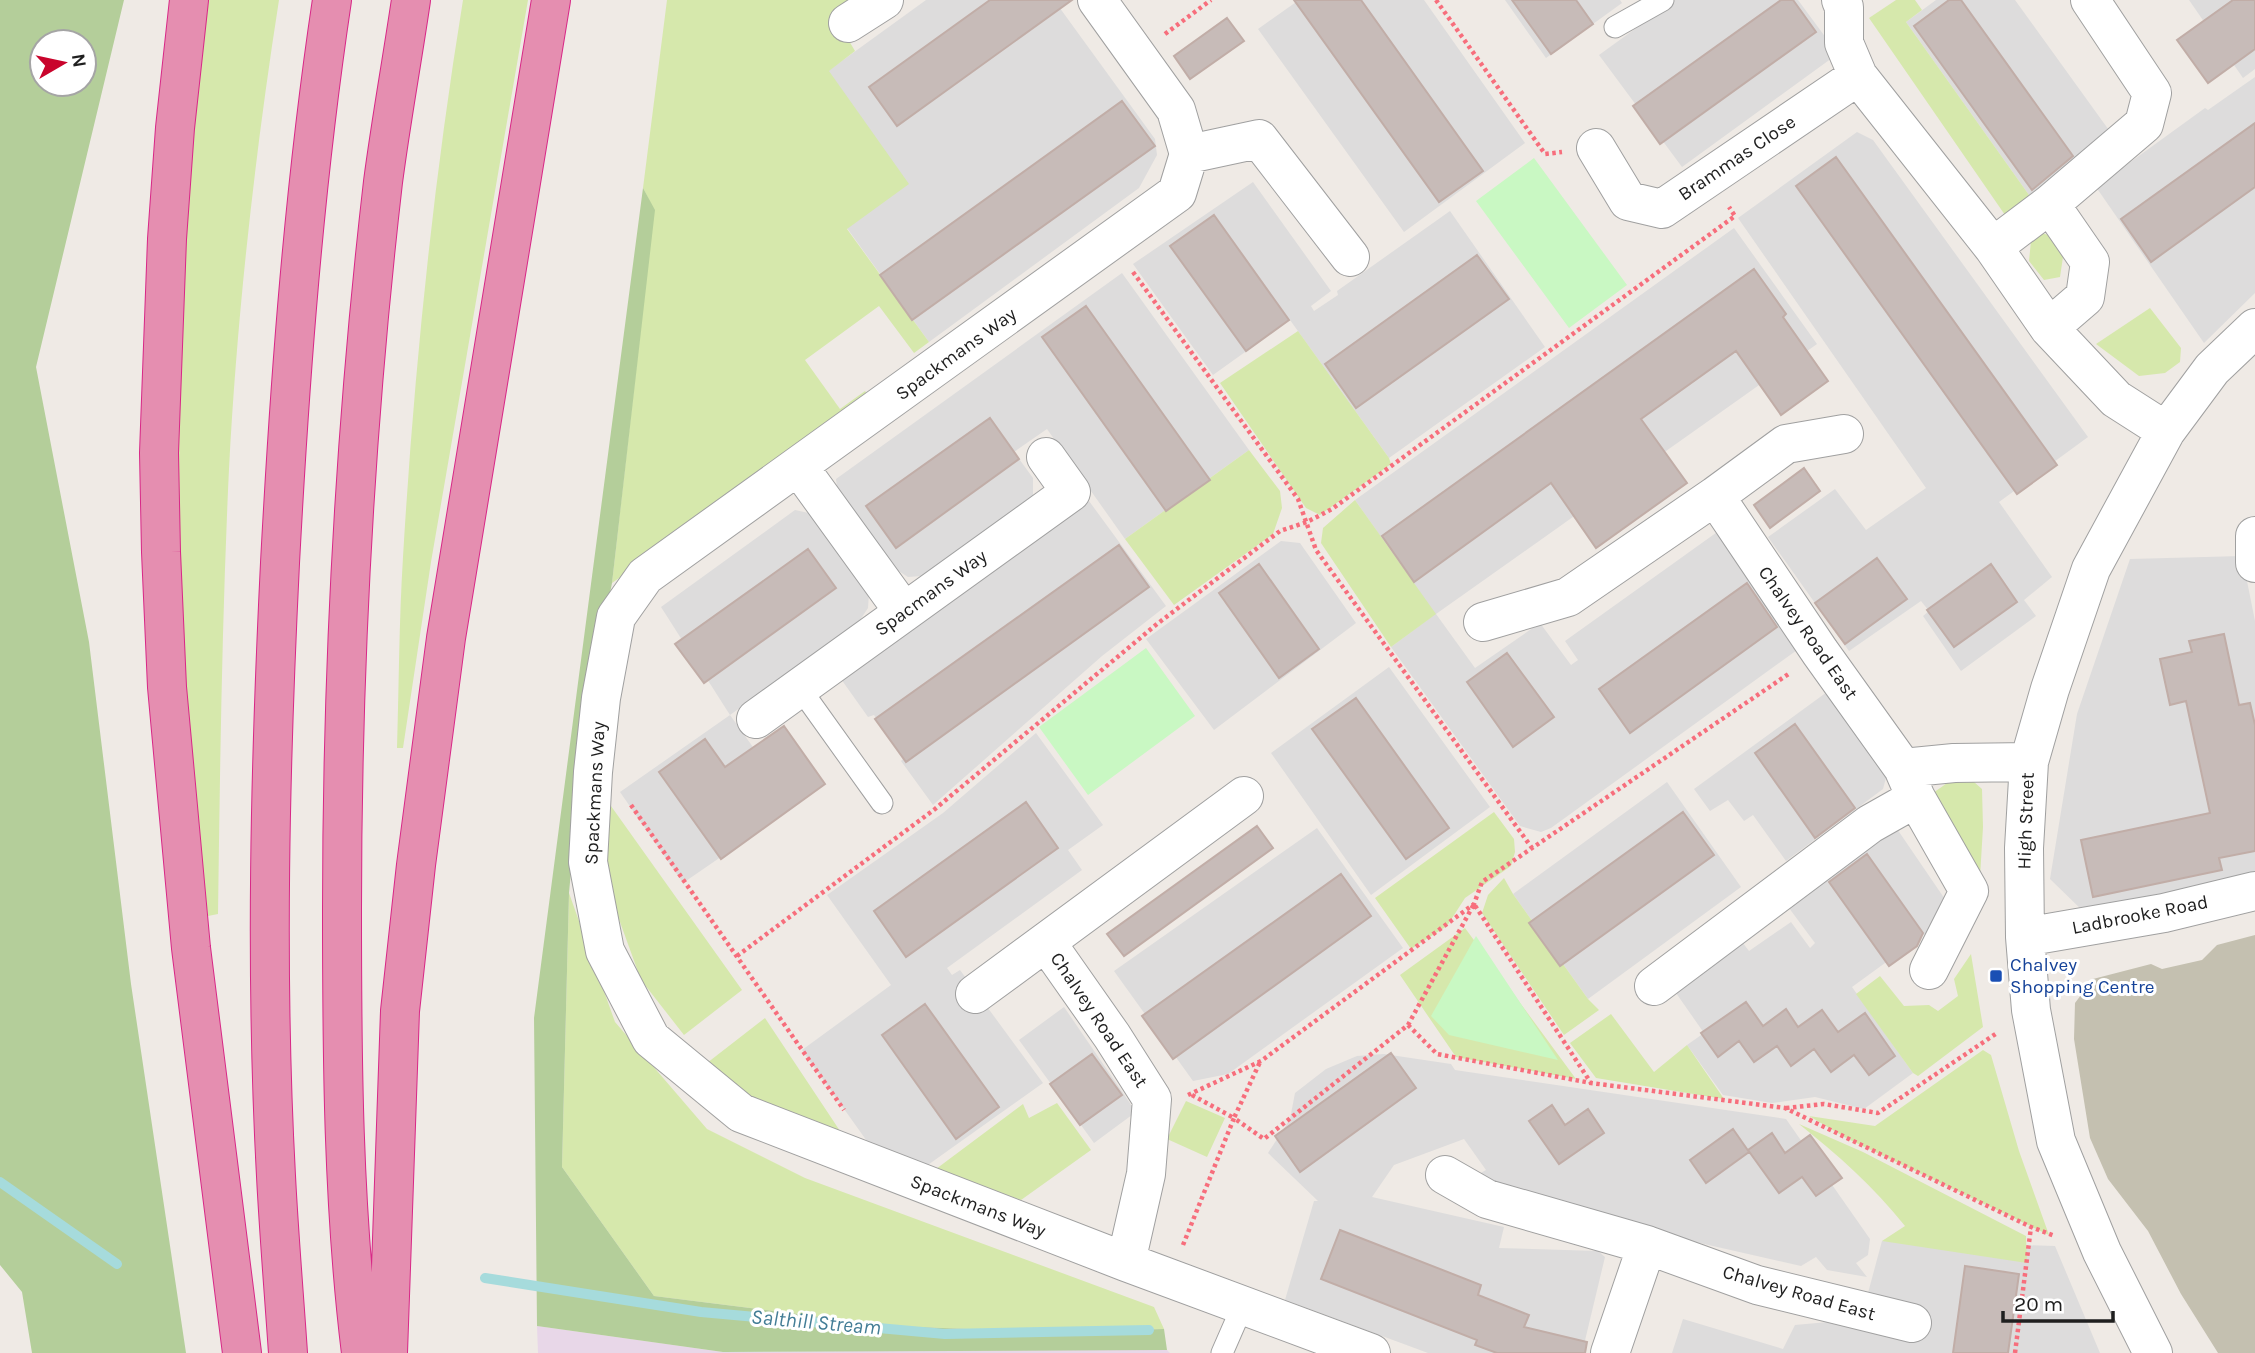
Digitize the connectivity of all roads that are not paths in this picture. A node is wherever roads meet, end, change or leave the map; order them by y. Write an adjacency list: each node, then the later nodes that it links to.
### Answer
1 (189, 0): 46 (highway)
2 (332, 0): 47 (highway)
3 (411, 0): 48 (highway)
4 (551, 0): 49 (highway)
5 (884, 0): 10 (street)
6 (1097, 0): 14 (street)
7 (1662, 0): 11 (lane)
8 (1841, 0): 12 (street)
9 (2090, 0): 15 (street)
10 (848, 23)
11 (1615, 27)
12 (1858, 76): 13 (street, Brammas Close); 16 (street)
13 (1596, 148)
14 (1189, 154): 17 (street); 23 (street, Spackmans Way)
15 (2050, 204): 16 (street); 18 (street)
16 (1993, 247): 18 (street)
17 (1350, 257)
18 (2049, 328): 20 (street)
19 (2255, 328): 20 (street, High Street)
20 (2166, 431): 31 (street, High Street)
21 (1844, 434): 24 (street)
22 (1046, 457): 27 (street, Spacmans Way)
23 (799, 467): 27 (street); 43 (street, Spackmans Way)
24 (1715, 496): 28 (street); 32 (street, Chalvey Road East)
25 (2255, 536): 26 (street)
26 (2255, 563)
27 (904, 612): 29 (street, Spacmans Way)
28 (1483, 622)
29 (799, 687): 30 (street, Spacmans Way); 34 (lane)
30 (756, 719)
31 (2029, 762): 32 (street); 36 (street, High Street)
32 (1909, 783): 38 (street, Chalvey Road East); 39 (street)
33 (1244, 796): 37 (street, Chalvey Road East)
34 (883, 803)
35 (2255, 891): 36 (street, Ladbrooke Road)
36 (2025, 937): 53 (street, High Street)
37 (1046, 942): 40 (street, Chalvey Road East); 43 (street, Chalvey Road East)
38 (1929, 970)
39 (1654, 986)
40 (975, 995)
41 (1445, 1175): 42 (street, Chalvey Road East)
42 (1647, 1245): 45 (street, Chalvey Road East); 52 (street)
43 (1126, 1262): 44 (street, Spackmans Way)
44 (1243, 1305): 50 (lane); 51 (street, Spackmans Way)
45 (1912, 1323)
46 (242, 1353)
47 (288, 1353)
48 (360, 1353)
49 (388, 1353)
50 (1222, 1353)
51 (1371, 1353)
52 (1610, 1353)
53 (2153, 1353)

